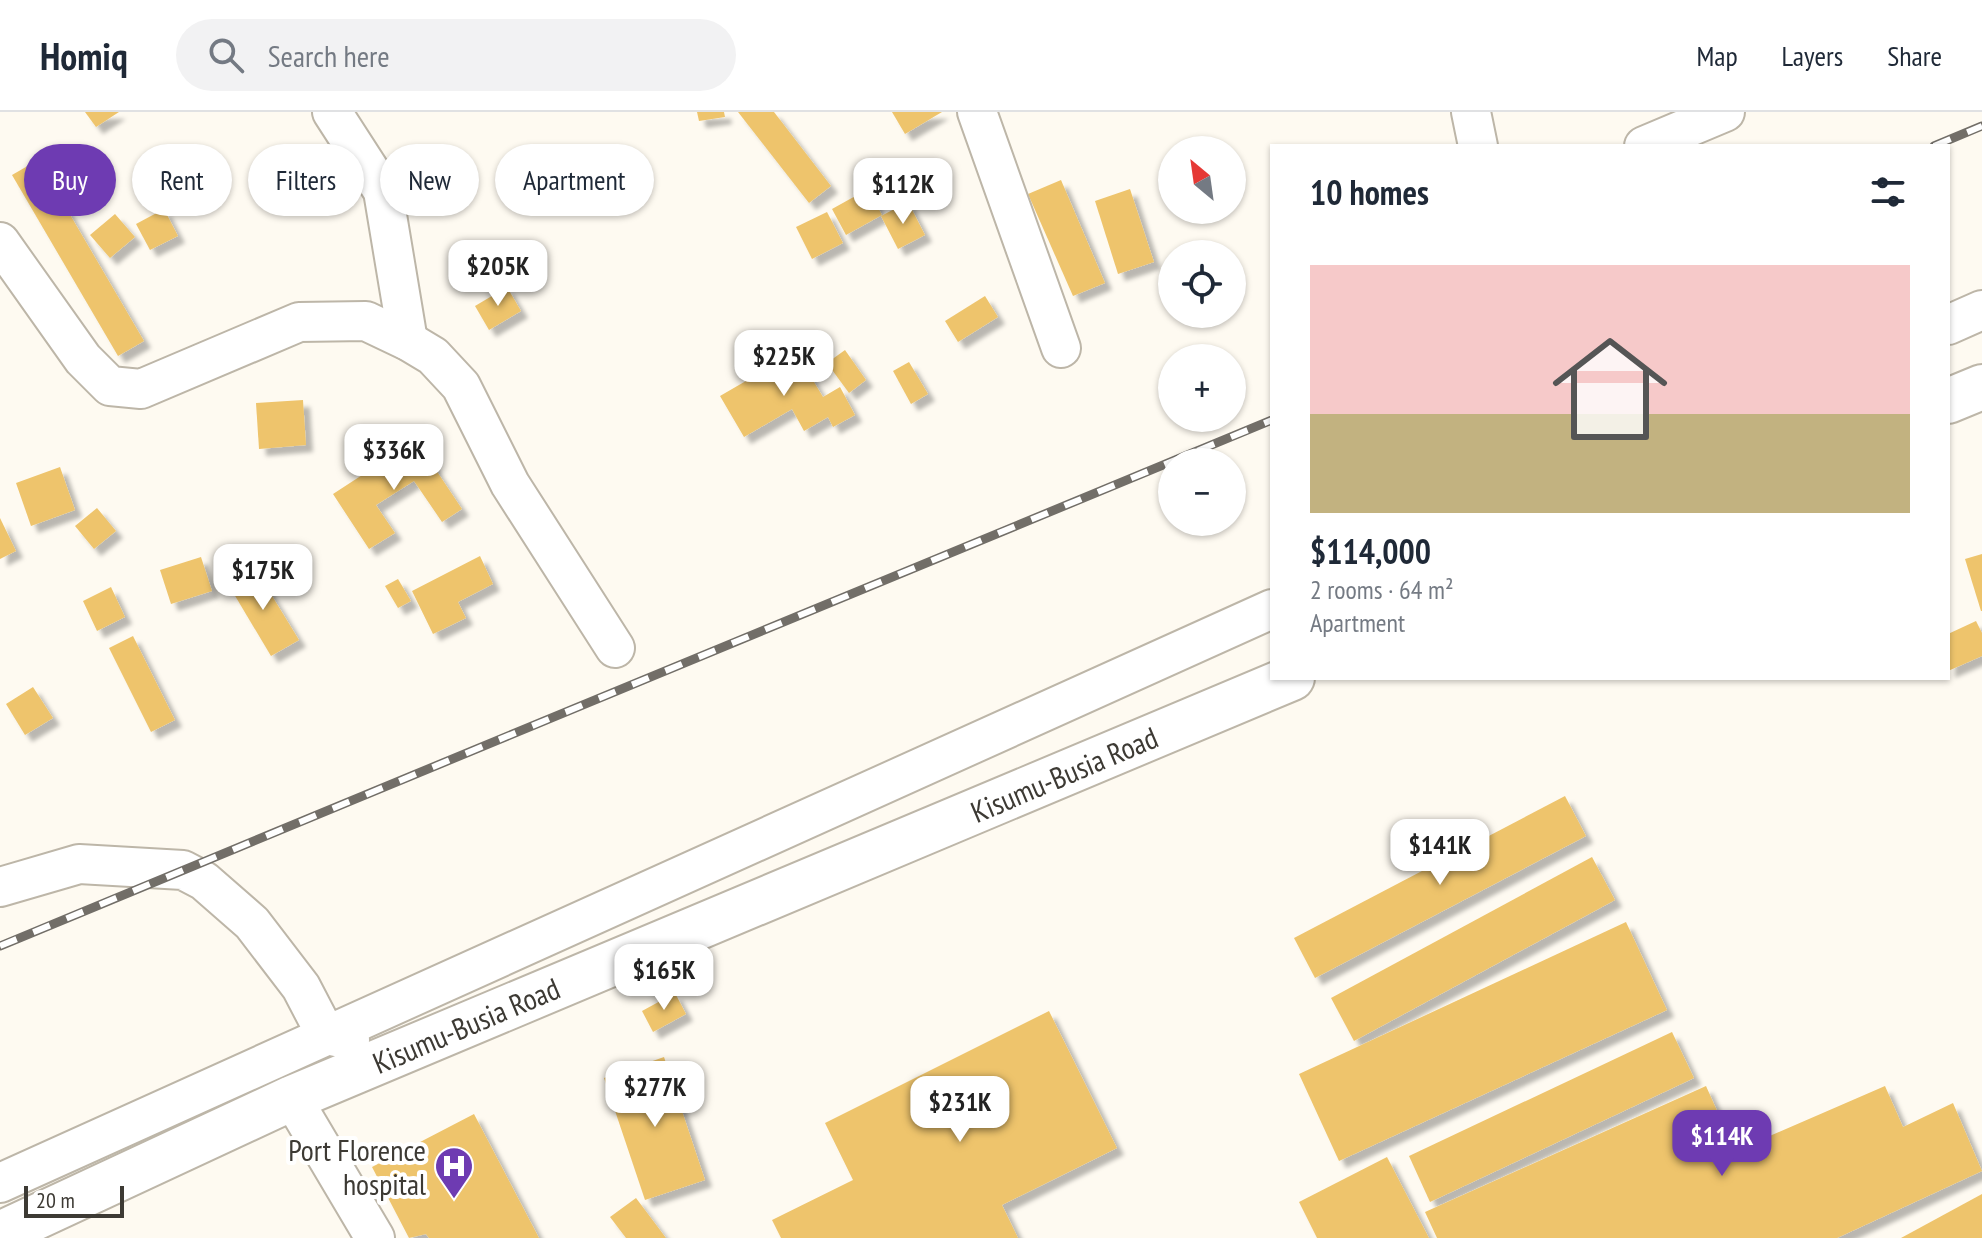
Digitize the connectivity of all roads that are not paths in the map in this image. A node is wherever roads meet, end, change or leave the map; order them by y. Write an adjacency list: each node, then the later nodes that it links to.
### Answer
1 (332, 112): 10 (street)
2 (977, 112): 11 (street)
3 (1471, 112): 5 (street)
4 (1725, 112): 6 (street)
5 (1478, 144)
6 (1649, 144)
7 (0, 242): 10 (street)
8 (1982, 310): 9 (street)
9 (1950, 324)
10 (408, 341): 15 (street)
11 (1061, 348)
12 (1982, 387): 13 (highway)
13 (1950, 400)
14 (1270, 610): 18 (street)
15 (615, 648)
16 (1287, 680): 19 (highway, Kisumu-Busia Road)
17 (0, 887): 18 (street)
18 (326, 1035): 19 (street); 21 (street)
19 (405, 1050): 20 (highway, Kisumu-Busia Road)
20 (292, 1098): 22 (highway, Kisumu-Busia Road); 23 (street)
21 (0, 1183)
22 (0, 1234)
23 (375, 1238)

